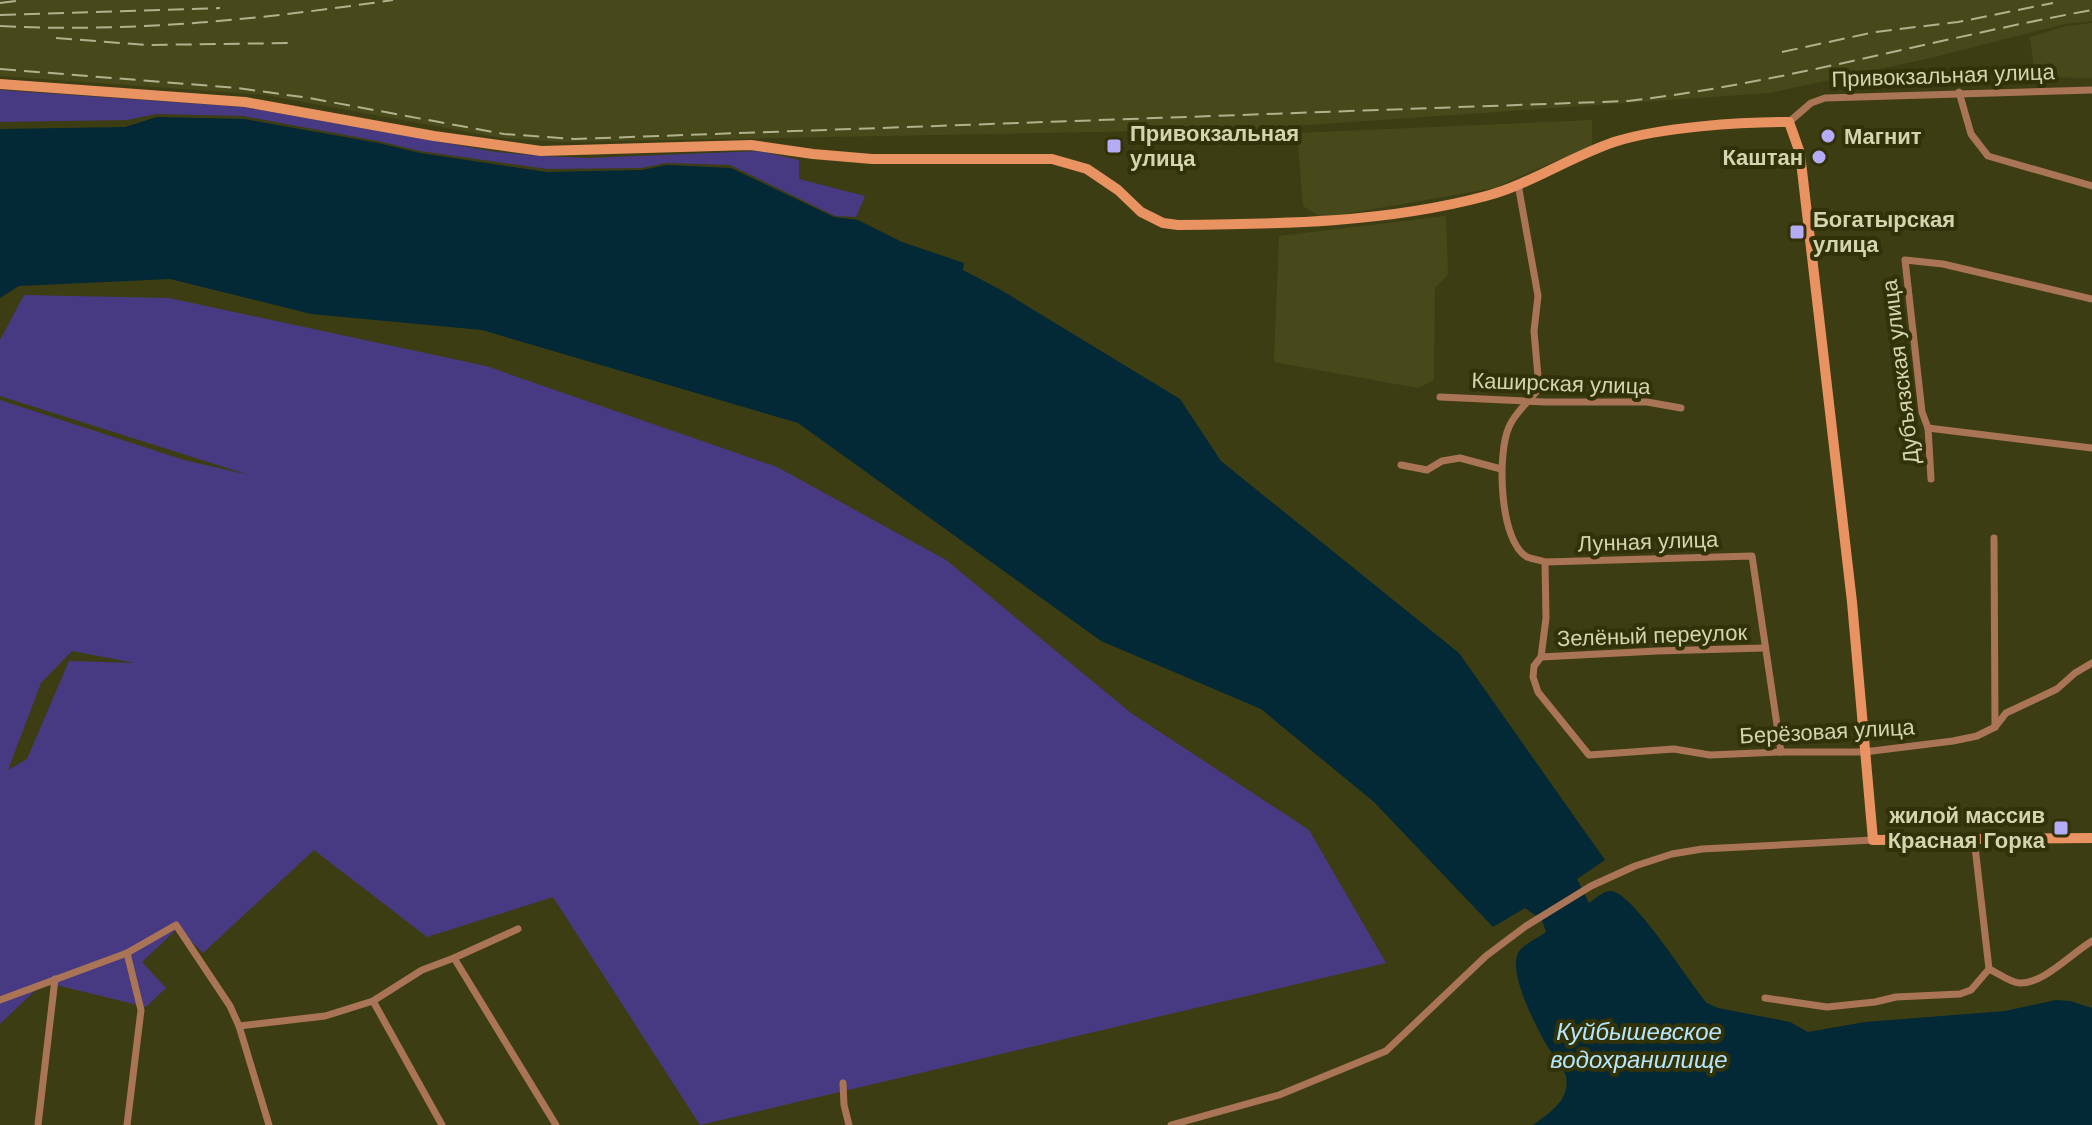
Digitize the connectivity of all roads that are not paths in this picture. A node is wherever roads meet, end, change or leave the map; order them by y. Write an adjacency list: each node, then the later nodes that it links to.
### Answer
1 (0, 84): 5 (main road)
2 (2092, 90): 3 (street, Привокзальная улица)
3 (1959, 92): 4 (street, Привокзальная улица); 6 (street)
4 (1789, 122): 5 (main road); 23 (main road)
5 (1518, 184): 9 (street)
6 (2092, 186)
7 (2092, 299): 11 (street, Дубъязская улица)
8 (1440, 397): 9 (street, Каширская улица)
9 (1531, 400): 10 (street, Каширская улица); 14 (street)
10 (1681, 408)
11 (1928, 428): 12 (street); 15 (street, Дубъязская улица)
12 (2092, 448)
13 (1401, 465): 14 (street)
14 (1501, 469): 17 (street)
15 (1931, 479)
16 (1994, 538): 21 (street)
17 (1545, 562): 18 (street, Лунная улица); 19 (street)
18 (1764, 648): 19 (street, Зелёный переулок); 22 (street)
19 (1541, 657): 22 (street, Берёзовая улица)
20 (2092, 663): 21 (street, Берёзовая улица)
21 (1995, 727): 23 (street, Берёзовая улица)
22 (1781, 752): 23 (street, Берёзовая улица)
23 (1864, 752): 26 (main road)
24 (1974, 838): 25 (main road); 26 (main road); 31 (street)
25 (2092, 838)
26 (1873, 840): 44 (street)
27 (518, 929): 30 (street)
28 (2092, 941): 31 (street)
29 (127, 953): 32 (street); 36 (street); 39 (street)
30 (454, 958): 35 (street); 42 (street)
31 (1989, 969): 33 (street)
32 (55, 979): 34 (street); 38 (street)
33 (1765, 998)
34 (0, 1000)
35 (373, 1001): 36 (street); 41 (street)
36 (239, 1026): 40 (street)
37 (843, 1083): 43 (street)
38 (38, 1125)
39 (127, 1125)
40 (269, 1125)
41 (442, 1125)
42 (556, 1125)
43 (849, 1125)
44 (1171, 1125)

